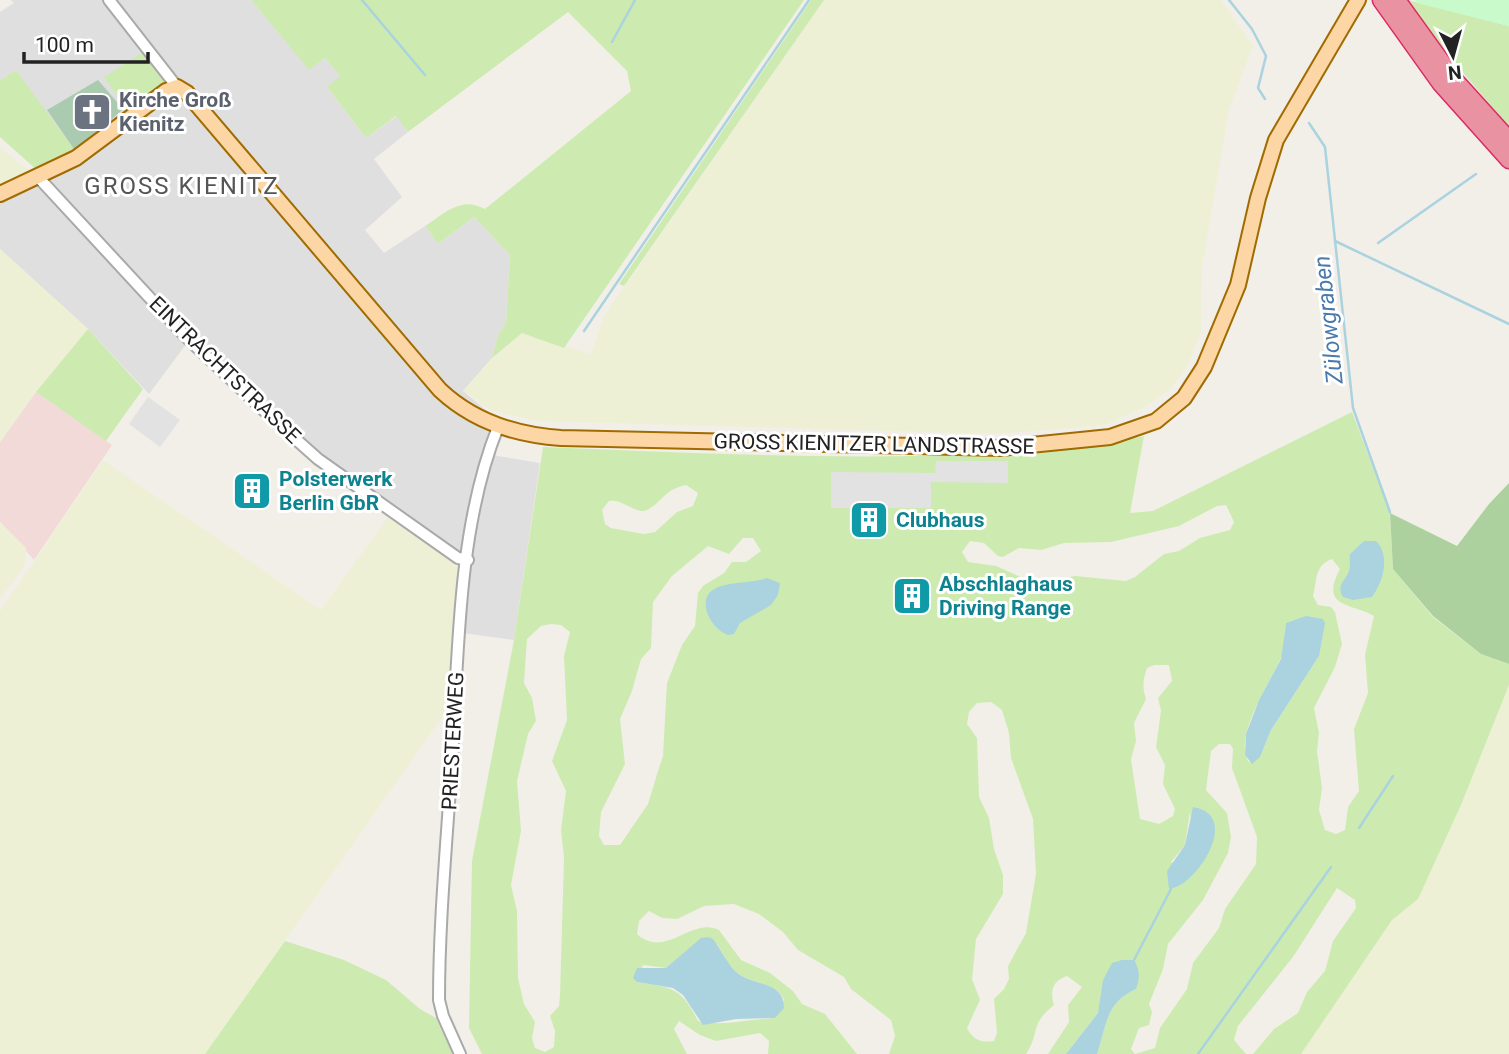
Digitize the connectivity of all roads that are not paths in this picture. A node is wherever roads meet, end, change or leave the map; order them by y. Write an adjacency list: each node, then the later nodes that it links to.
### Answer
1 (108, 0): 5 (street)
2 (1381, 0): 7 (highway)
3 (1397, 0): 6 (highway)
4 (1356, 4): 10 (main road, GROSS KIENITZER LANDSTRASSE)
5 (177, 87): 8 (main road); 10 (main road, GROSS KIENITZER LANDSTRASSE)
6 (1509, 140)
7 (1509, 160)
8 (38, 177): 9 (main road); 11 (street, EINTRACHTSTRASSE)
9 (0, 194)
10 (498, 427): 11 (street, PRIESTERWEG)
11 (468, 560): 12 (street, PRIESTERWEG)
12 (460, 1054)

